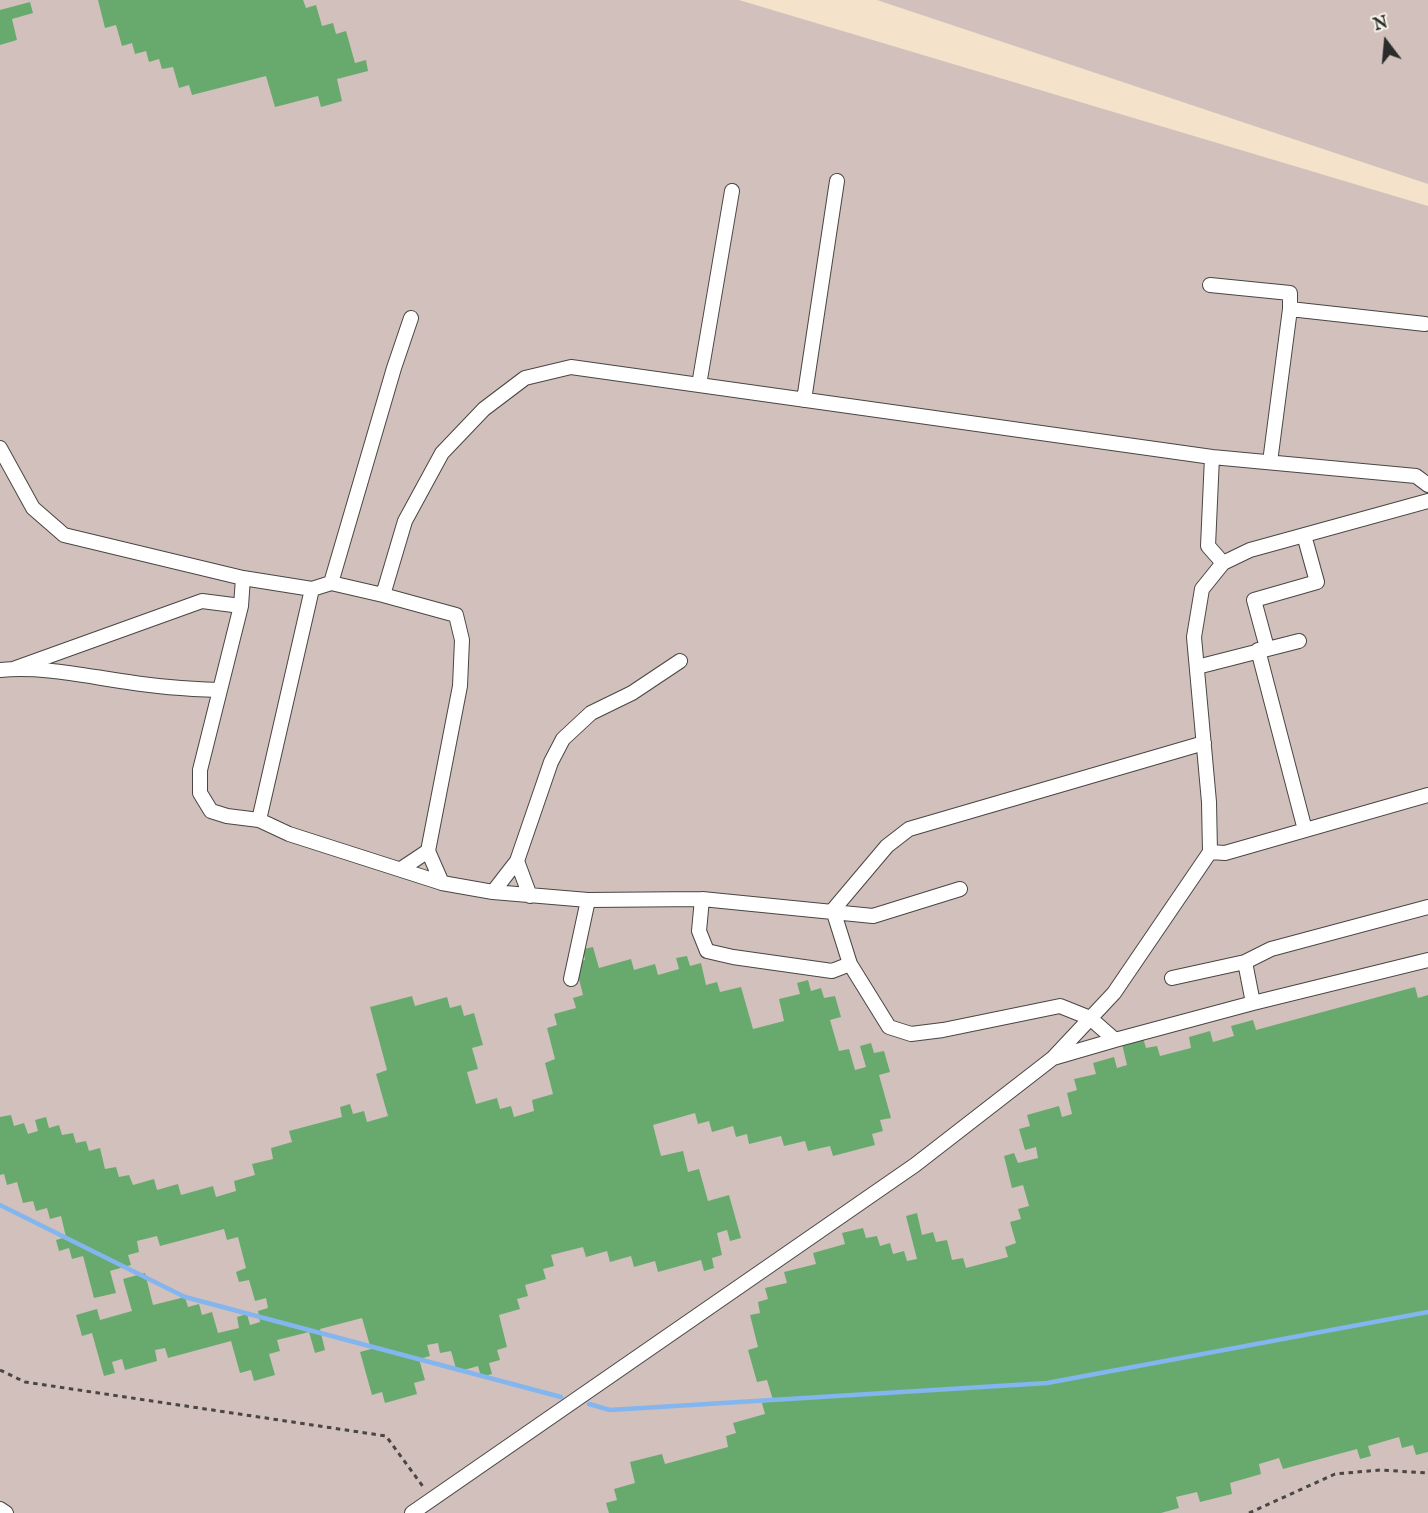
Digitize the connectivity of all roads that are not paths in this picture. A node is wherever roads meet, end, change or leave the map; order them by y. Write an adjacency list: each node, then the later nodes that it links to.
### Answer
1 (837, 181): 8 (lane)
2 (732, 191): 7 (lane)
3 (1210, 285): 4 (lane)
4 (1290, 309): 6 (lane); 11 (lane)
5 (411, 318): 17 (lane)
6 (1425, 324)
7 (699, 385): 8 (lane); 19 (lane)
8 (804, 400): 10 (lane)
9 (0, 448): 16 (lane)
10 (1212, 457): 11 (lane); 15 (lane)
11 (1270, 462): 12 (lane)
12 (1428, 485)
13 (1428, 501): 14 (lane)
14 (1304, 535): 15 (lane); 22 (lane)
15 (1223, 563): 24 (lane)
16 (243, 578): 18 (lane); 20 (lane)
17 (331, 584): 18 (lane); 19 (lane)
18 (312, 589): 29 (lane)
19 (383, 595): 31 (lane)
20 (241, 606): 25 (lane); 26 (lane)
21 (1299, 641): 22 (lane)
22 (1263, 649): 24 (lane); 30 (lane)
23 (680, 661): 33 (lane)
24 (1197, 667): 27 (lane)
25 (6, 669): 26 (lane)
26 (219, 690): 29 (lane)
27 (1204, 743): 32 (lane); 42 (lane)
28 (1428, 795): 30 (lane)
29 (259, 820): 34 (lane)
30 (1305, 830): 32 (lane)
31 (428, 851): 34 (lane); 35 (lane)
32 (1209, 852): 49 (lane)
33 (518, 861): 37 (lane); 38 (lane)
34 (401, 869): 35 (lane)
35 (442, 883): 37 (lane)
36 (960, 889): 42 (lane)
37 (493, 892): 38 (lane)
38 (530, 896): 40 (lane)
39 (702, 899): 40 (lane); 42 (lane); 45 (lane)
40 (588, 900): 47 (lane)
41 (1428, 907): 44 (lane)
42 (833, 910): 45 (lane)
43 (1428, 960): 48 (lane)
44 (1245, 962): 46 (lane); 48 (lane)
45 (850, 964): 49 (lane)
46 (1172, 978)
47 (571, 979)
48 (1253, 1003): 50 (lane)
49 (1090, 1018): 50 (lane); 51 (lane)
50 (1115, 1040): 51 (lane)
51 (1053, 1058): 54 (lane)
52 (0, 1509): 53 (lane)
53 (6, 1513)
54 (412, 1513)

